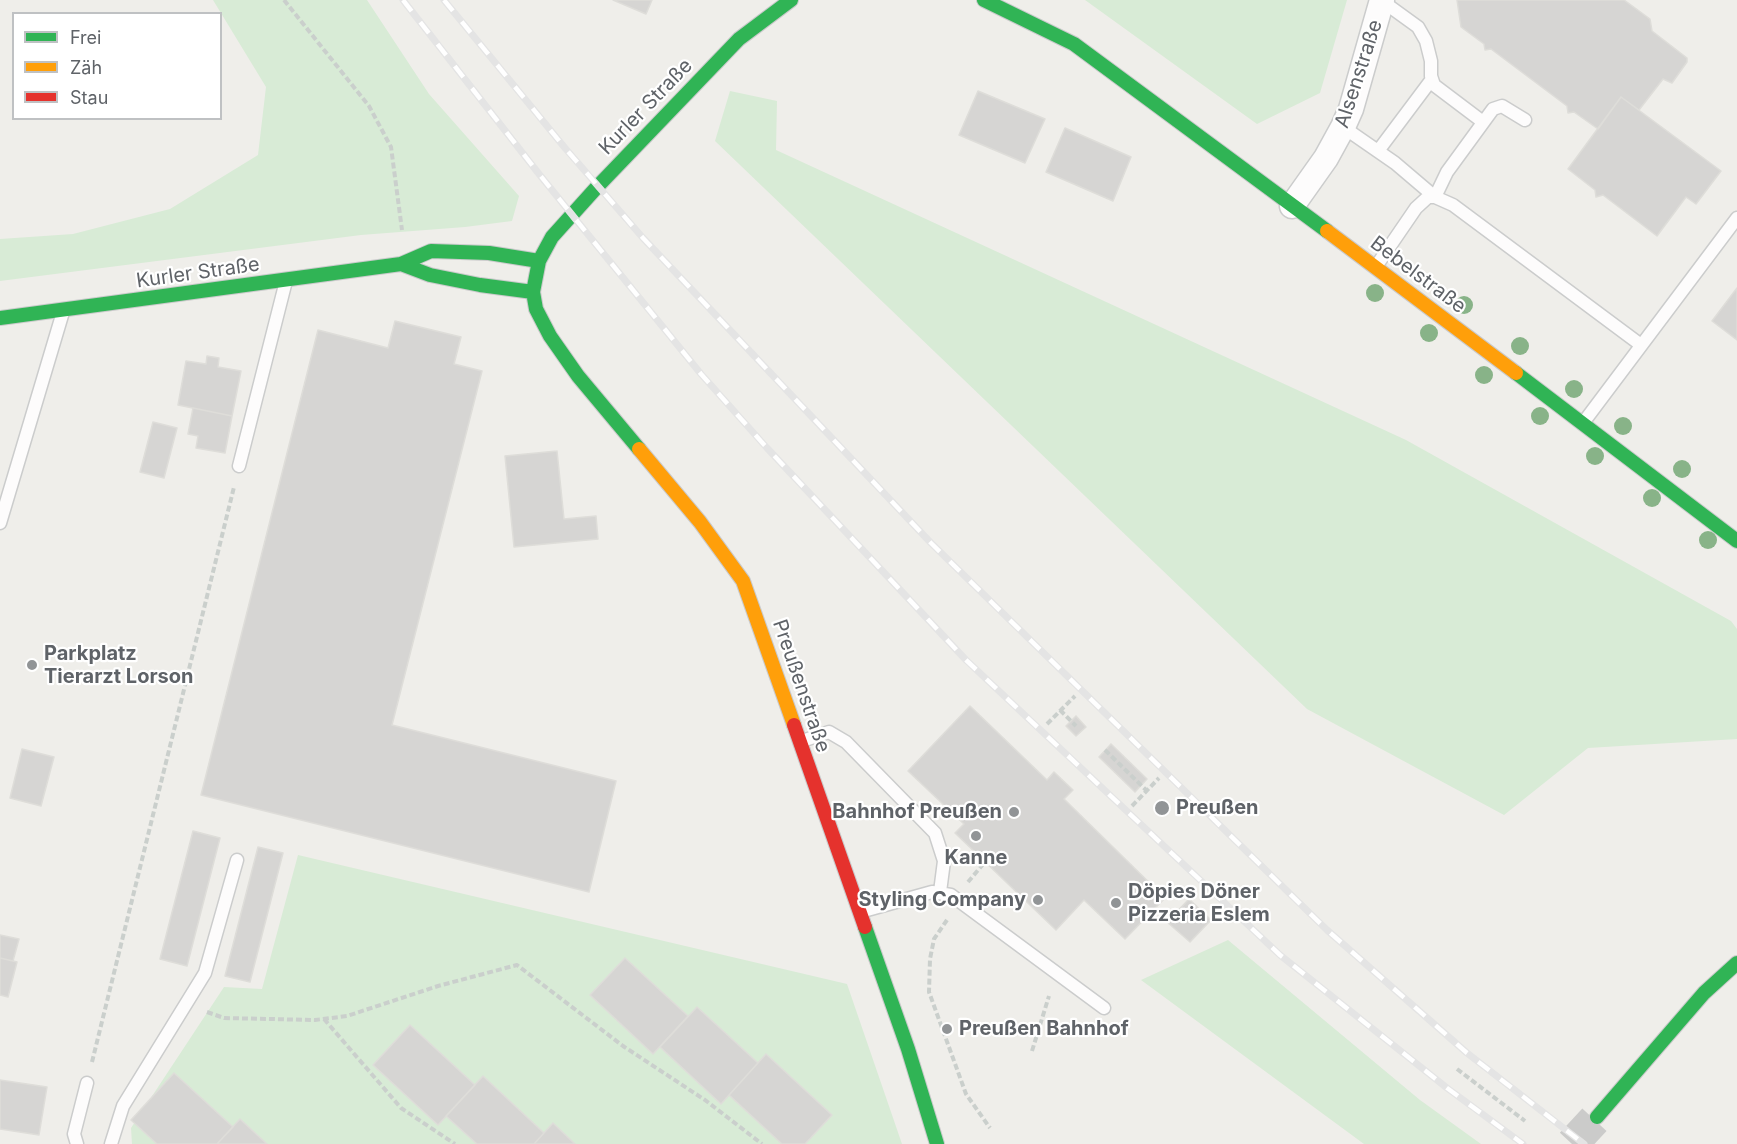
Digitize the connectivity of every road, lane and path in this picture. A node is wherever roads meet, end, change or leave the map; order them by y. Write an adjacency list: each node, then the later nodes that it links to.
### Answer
1 (284, 0): 18 (path)
2 (766, 0): 7 (main road, Kurler Straße)
3 (791, 0): 7 (main road, Kurler Straße)
4 (984, 0): 8 (main road, Bebelstraße)
5 (1382, 1): 9 (lane); 12 (street, Alsenstraße)
6 (1050, 18): 8 (main road, Bebelstraße)
7 (739, 39): 17 (main road, Kurler Straße)
8 (1074, 44): 15 (main road, Bebelstraße)
9 (1432, 79): 11 (lane); 13 (lane)
10 (1525, 120): 11 (lane)
11 (1483, 122): 14 (lane)
12 (1343, 127): 13 (lane); 15 (street, Alsenstraße)
13 (1378, 151): 14 (lane)
14 (1435, 197): 19 (lane); 24 (lane)
15 (1292, 206): 19 (main road, Bebelstraße)
16 (1737, 218): 24 (lane)
17 (539, 261): 18 (main road, Kurler Straße); 21 (main road, Kurler Straße)
18 (401, 264): 20 (main road, Kurler Straße); 21 (main road, Kurler Straße)
19 (1375, 268): 25 (main road, Bebelstraße)
20 (286, 280): 22 (main road, Kurler Straße); 26 (lane)
21 (533, 292): 33 (main road, Preußenstraße)
22 (63, 311): 23 (main road, Kurler Straße); 27 (lane)
23 (0, 318)
24 (1641, 345): 25 (lane)
25 (1583, 423): 28 (main road, Bebelstraße)
26 (239, 466): 50 (path)
27 (0, 523)
28 (1737, 540)
29 (1075, 696): 30 (path)
30 (1060, 710): 31 (path); 32 (path)
31 (1047, 724)
32 (1076, 726)
33 (800, 741): 40 (lane); 42 (main road, Preußenstraße)
34 (1105, 750): 36 (path)
35 (1159, 778): 36 (path)
36 (1147, 791): 37 (path)
37 (1132, 806)
38 (237, 861): 44 (lane)
39 (986, 862): 41 (path)
40 (940, 892): 41 (lane); 42 (lane)
41 (959, 900): 45 (lane); 53 (path)
42 (859, 912): 58 (main road, Preußenstraße)
43 (1737, 963): 51 (main road)
44 (186, 1006): 47 (path); 55 (lane)
45 (1104, 1008)
46 (1044, 1012): 48 (path)
47 (323, 1019): 56 (path); 57 (path)
48 (1032, 1051)
49 (1457, 1069): 52 (path)
50 (87, 1083): 54 (lane)
51 (1598, 1117)
52 (1525, 1121)
53 (990, 1128)
54 (77, 1144)
55 (111, 1144)
56 (454, 1144)
57 (762, 1144)
58 (937, 1144)

